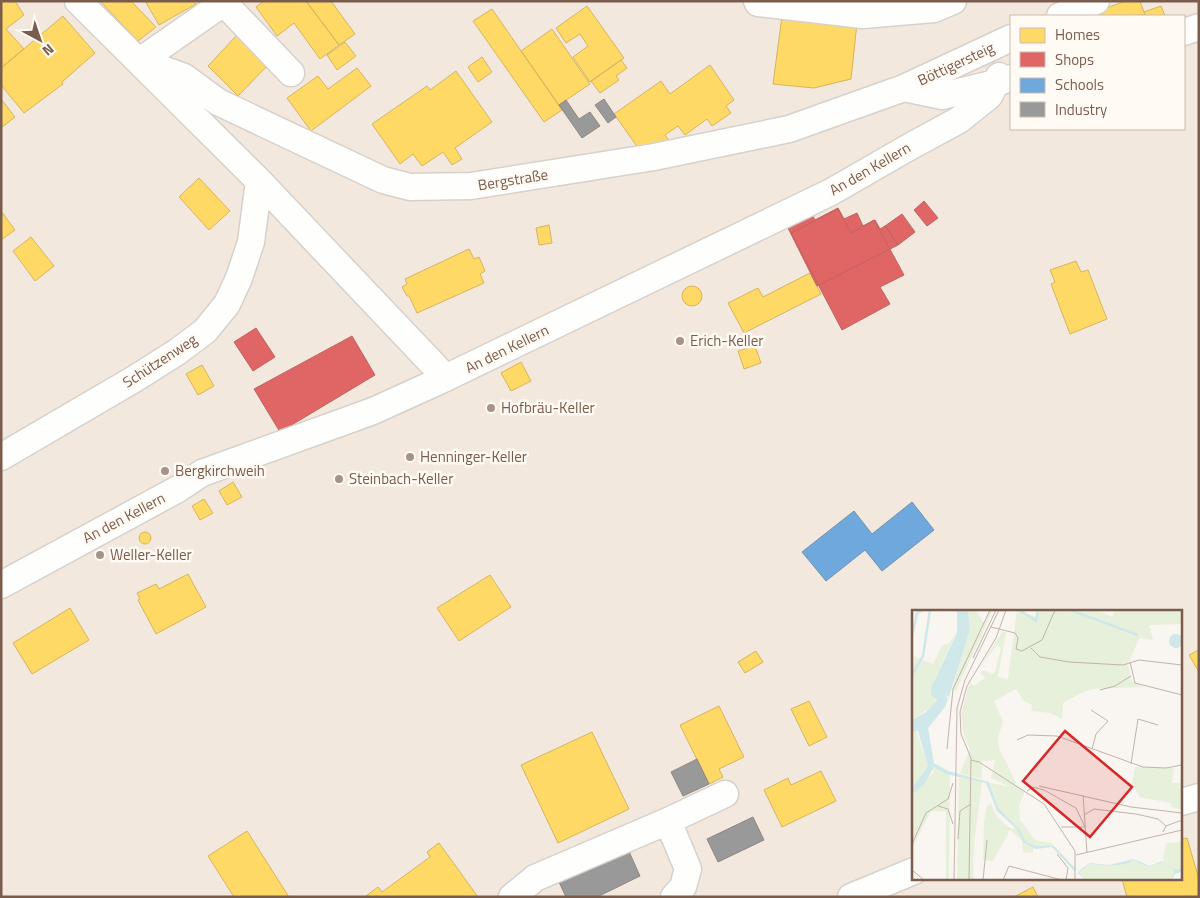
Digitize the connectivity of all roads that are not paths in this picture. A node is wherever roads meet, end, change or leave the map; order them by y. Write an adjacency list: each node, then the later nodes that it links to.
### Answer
1 (78, 1): 12 (street, Bergstraße)
2 (757, 1): 3 (street)
3 (953, 1)
4 (1059, 1): 7 (street)
5 (1096, 1): 8 (street)
6 (225, 2): 12 (street); 14 (street)
7 (1049, 15)
8 (1062, 15)
9 (1199, 27): 10 (street)
10 (1185, 32)
11 (1010, 38): 16 (street, Böttigersteig)
12 (140, 61): 16 (street, Bergstraße); 17 (street, Bergstraße)
13 (1010, 61): 15 (street, Böttigersteig)
14 (291, 73)
15 (1003, 81): 16 (street, Böttigersteig); 18 (street, An den Kellern)
16 (904, 88)
17 (259, 181): 18 (street, Bergstraße); 19 (street, Schützenweg)
18 (446, 378): 20 (street, An den Kellern)
19 (1, 457)
20 (1, 585)
21 (725, 794): 24 (street)
22 (1199, 797): 23 (street)
23 (1182, 802)
24 (668, 821): 26 (street); 27 (street)
25 (912, 872): 28 (street)
26 (512, 897)
27 (674, 897)
28 (851, 897)

